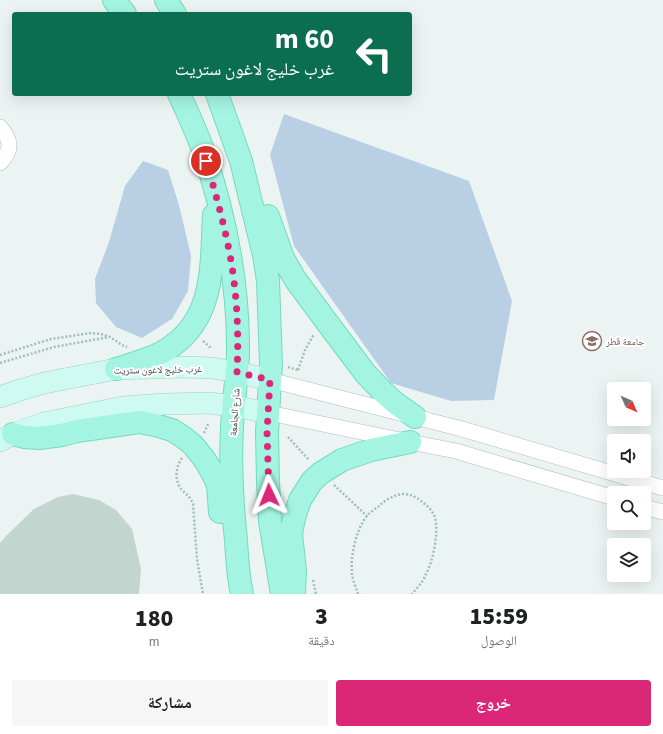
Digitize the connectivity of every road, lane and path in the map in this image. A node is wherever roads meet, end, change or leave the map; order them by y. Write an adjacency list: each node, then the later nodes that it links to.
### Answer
1 (114, 0): 3 (main road)
2 (166, 0): 4 (main road)
3 (124, 12)
4 (174, 12)
5 (180, 96): 10 (main road, شارع الجامعة)
6 (218, 96): 9 (main road)
7 (0, 127): 8 (street)
8 (0, 163)
9 (248, 186): 11 (main road); 17 (main road)
10 (216, 192): 14 (main road); 16 (main road, شارع الجامعة)
11 (326, 321): 15 (path); 21 (main road)
12 (0, 355): 13 (path)
13 (0, 363)
14 (116, 369): 16 (street, غرب خليج لاغون ستريت); 18 (street, غرب خليج لاغون ستريت)
15 (298, 370)
16 (237, 372): 17 (street, غرب خليج لاغون ستريت); 19 (main road, شارع الجامعة)
17 (270, 380): 20 (main road); 21 (street)
18 (0, 397)
19 (234, 406): 20 (street); 23 (street); 35 (main road, شارع الجامعة)
20 (269, 413): 25 (street); 37 (main road)
21 (415, 417): 24 (street)
22 (208, 424): 26 (path)
23 (7, 438): 26 (main road)
24 (493, 438): 27 (street); 29 (street)
25 (410, 442): 27 (street); 38 (main road)
26 (193, 445): 35 (main road); 36 (path)
27 (487, 460): 30 (street)
28 (329, 481): 33 (path)
29 (663, 488)
30 (607, 496)
31 (651, 509): 32 (street)
32 (663, 512)
33 (367, 516): 40 (path); 41 (path)
34 (312, 574): 39 (path)
35 (241, 588)
36 (203, 594)
37 (282, 594)
38 (294, 594)
39 (316, 594)
40 (358, 594)
41 (412, 594)

